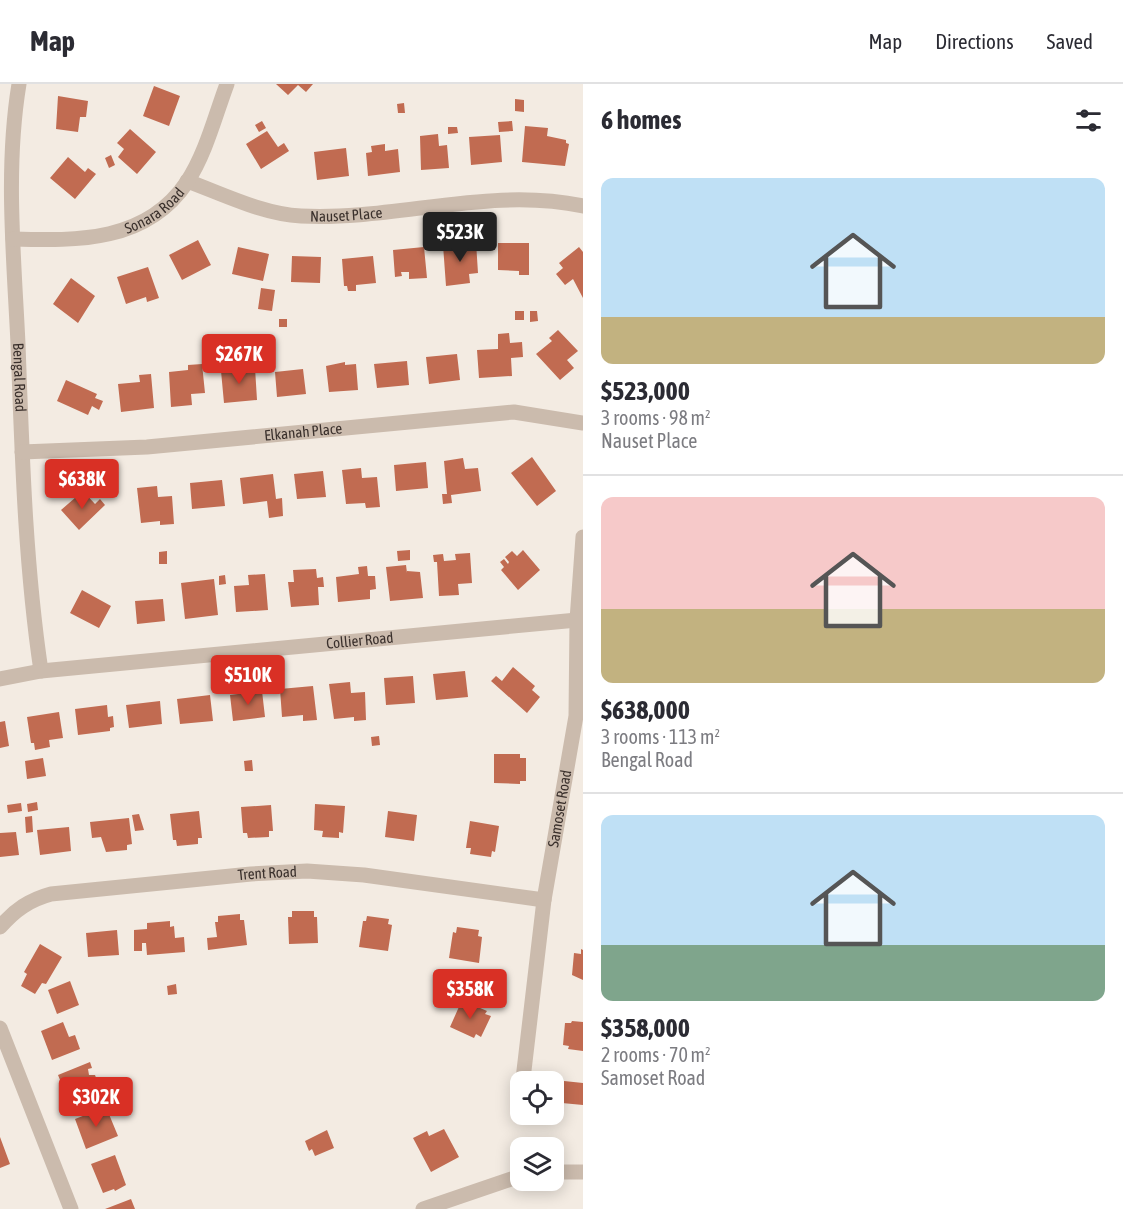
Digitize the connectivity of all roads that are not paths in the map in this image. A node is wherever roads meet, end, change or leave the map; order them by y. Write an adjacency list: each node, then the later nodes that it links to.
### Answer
1 (20, 84): 5 (street, Bengal Road)
2 (227, 84): 3 (street, Sonara Road)
3 (187, 182): 4 (street, Nauset Place); 5 (street, Sonara Road)
4 (583, 206)
5 (13, 239): 7 (street, Bengal Road)
6 (583, 423): 7 (street, Elkanah Place)
7 (22, 452): 10 (street, Bengal Road)
8 (583, 537): 9 (street, Samoset Road)
9 (577, 621): 10 (street, Collier Road); 12 (street, Samoset Road)
10 (41, 671): 11 (street, Collier Road)
11 (0, 679)
12 (579, 717): 13 (street, Samoset Road)
13 (544, 900): 14 (street, Trent Road); 16 (street, Samoset Road)
14 (0, 927)
15 (0, 1028): 20 (street)
16 (524, 1071)
17 (564, 1172): 18 (street)
18 (583, 1172)
19 (510, 1179): 21 (street)
20 (71, 1209)
21 (423, 1209)

